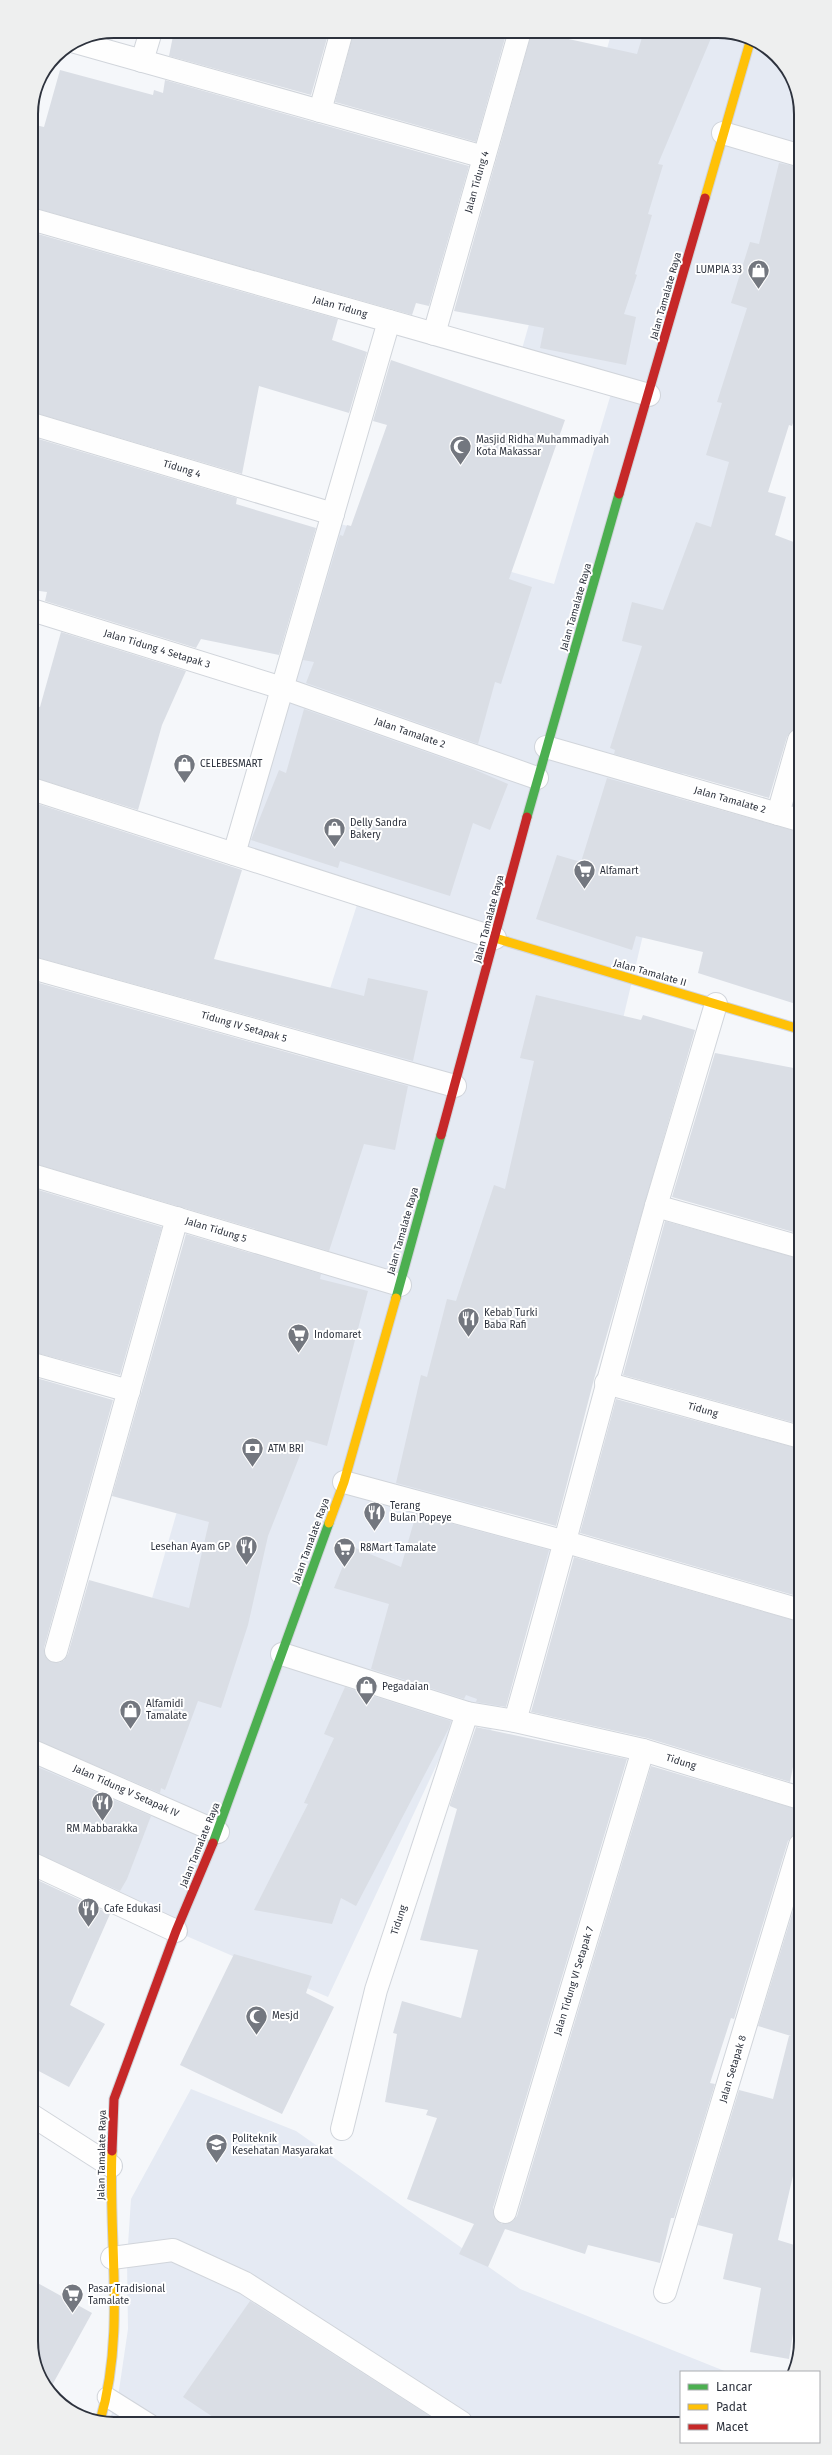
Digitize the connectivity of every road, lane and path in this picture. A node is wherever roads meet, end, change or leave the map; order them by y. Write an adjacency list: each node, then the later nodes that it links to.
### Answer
1 (149, 38): 6 (street)
2 (340, 38): 7 (street)
3 (518, 38): 10 (street, Jalan Tidung 4)
4 (84, 44): 6 (street)
5 (749, 45): 8 (street, Jalan Tamalate Raya)
6 (142, 61): 7 (street)
7 (320, 111): 10 (street)
8 (723, 133): 9 (street); 14 (street, Jalan Tamalate Raya)
9 (794, 154)
10 (484, 157): 13 (street, Jalan Tidung 4)
11 (38, 221): 12 (street, Jalan Tidung)
12 (389, 321): 13 (street, Jalan Tidung); 16 (street)
13 (434, 334): 14 (street, Jalan Tidung)
14 (650, 395): 19 (street, Jalan Tamalate Raya)
15 (38, 426): 16 (street, Tidung 4)
16 (333, 514): 18 (street)
17 (38, 612): 18 (street, Jalan Tidung 4 Setapak 3)
18 (282, 688): 21 (street, Jalan Tamalate 2); 25 (street)
19 (546, 747): 21 (street, Jalan Tamalate Raya); 23 (street, Jalan Tamalate 2)
20 (794, 758): 23 (street)
21 (537, 778): 26 (street, Jalan Tamalate Raya)
22 (38, 791): 25 (street)
23 (778, 814): 24 (street, Jalan Tamalate 2)
24 (794, 819)
25 (234, 854): 26 (street)
26 (495, 938): 28 (street, Jalan Tamalate II); 30 (street, Jalan Tamalate Raya)
27 (38, 970): 30 (street, Tidung IV Setapak 5)
28 (716, 1004): 29 (street, Jalan Tamalate II); 32 (street)
29 (794, 1027)
30 (455, 1086): 35 (street, Jalan Tamalate Raya)
31 (38, 1177): 33 (street, Jalan Tidung 5)
32 (656, 1206): 34 (street); 37 (street)
33 (177, 1218): 35 (street, Jalan Tidung 5); 38 (street)
34 (794, 1245)
35 (400, 1285): 40 (street, Jalan Tamalate Raya)
36 (38, 1365): 38 (street)
37 (606, 1383): 39 (street, Tidung); 41 (street)
38 (129, 1391): 43 (street)
39 (794, 1435)
40 (344, 1482): 41 (street); 44 (street, Jalan Tamalate Raya)
41 (566, 1542): 42 (street); 46 (street)
42 (794, 1608)
43 (56, 1651)
44 (282, 1654): 45 (street, Tidung); 50 (street, Jalan Tamalate Raya)
45 (467, 1713): 46 (street, Tidung); 55 (street, Tidung)
46 (515, 1721): 47 (street, Tidung)
47 (643, 1750): 49 (street, Tidung); 57 (street, Jalan Tidung VI Setapak 7)
48 (38, 1753): 50 (street, Jalan Tidung V Setapak IV)
49 (794, 1796)
50 (218, 1832): 53 (street, Jalan Tamalate Raya)
51 (794, 1865): 59 (street, Jalan Setapak 8)
52 (38, 1866): 53 (street)
53 (176, 1931): 56 (street, Jalan Tamalate Raya)
54 (38, 2119): 56 (street)
55 (342, 2129)
56 (111, 2166): 58 (street, Jalan Tamalate Raya)
57 (505, 2212)
58 (112, 2258): 60 (street, Jalan Tamalate Raya); 63 (street)
59 (665, 2292)
60 (107, 2397): 61 (street, Jalan Tamalate Raya); 62 (lane)
61 (101, 2416)
62 (139, 2417)
63 (453, 2417)

